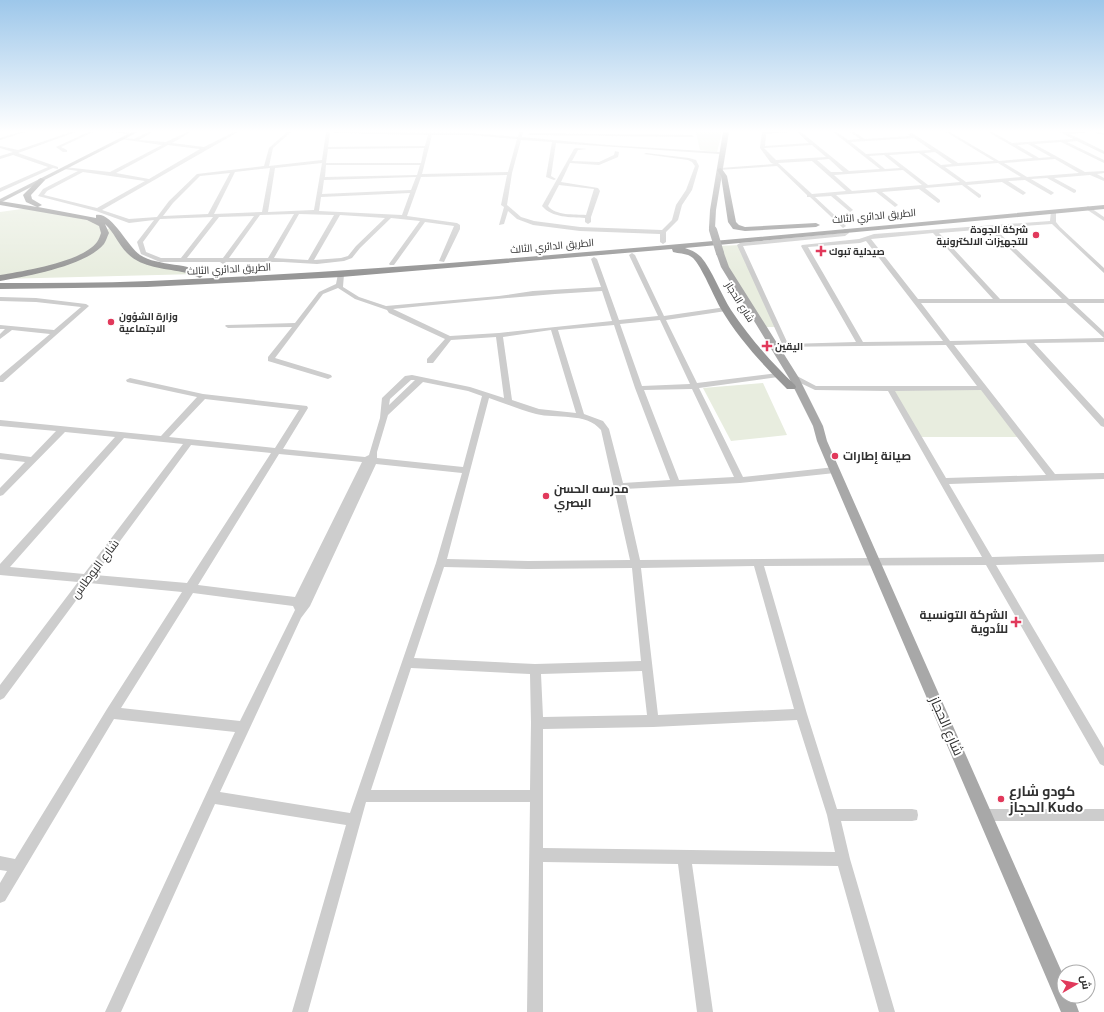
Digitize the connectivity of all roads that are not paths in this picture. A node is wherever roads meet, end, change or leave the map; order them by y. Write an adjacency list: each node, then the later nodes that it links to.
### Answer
1 (25, 179): 29 (street)
2 (35, 179): 44 (main road)
3 (65, 179): 52 (street)
4 (144, 179): 24 (street)
5 (195, 179): 66 (street)
6 (229, 179): 61 (street)
7 (270, 179): 59 (street)
8 (322, 179): 41 (street)
9 (417, 179): 36 (street)
10 (509, 179): 50 (street)
11 (552, 179): 26 (street)
12 (693, 179): 76 (street)
13 (713, 179): 73 (main road, شارع الحجاز)
14 (718, 179): 73 (main road, شارع الحجاز)
15 (725, 179): 72 (highway)
16 (791, 179): 42 (street)
17 (836, 179): 37 (street)
18 (917, 179): 30 (street)
19 (959, 179): 28 (street)
20 (1011, 179): 25 (street)
21 (1028, 179): 39 (street)
22 (1055, 179): 35 (street)
23 (42, 180): 44 (main road); 48 (highway)
24 (149, 180): 52 (street)
25 (1002, 180): 28 (street); 38 (street)
26 (556, 181): 32 (street); 65 (street); 65 (street)
27 (0, 182): 29 (street)
28 (964, 183): 30 (street); 43 (street)
29 (13, 184): 33 (street)
30 (926, 186): 31 (street)
31 (920, 187): 34 (street); 45 (street)
32 (548, 189)
33 (0, 190)
34 (877, 190): 37 (street); 47 (street)
35 (1074, 190)
36 (414, 191): 41 (street); 64 (street)
37 (850, 192): 40 (street)
38 (1023, 193)
39 (1051, 193)
40 (832, 194): 42 (street); 53 (street)
41 (320, 196): 57 (street)
42 (809, 196): 72 (street)
43 (979, 196)
44 (0, 200): 48 (highway)
45 (938, 201)
46 (1104, 202): 55 (highway, الطريق الدائري الثالث)
47 (895, 205)
48 (34, 206): 54 (highway); 93 (highway); 94 (highway)
49 (1104, 207): 51 (highway, الطريق الدائري الثالث)
50 (506, 208): 70 (street); 74 (street)
51 (1088, 208): 58 (highway, الطريق الدائري الثالث); 67 (street)
52 (98, 210): 66 (street)
53 (850, 210)
54 (0, 211)
55 (1035, 211): 58 (highway, الطريق الدائري الثالث); 72 (highway, الطريق الدائري الثالث)
56 (298, 212): 57 (street); 59 (street); 83 (street)
57 (316, 212): 60 (street)
58 (1053, 212): 69 (street)
59 (262, 213): 62 (street); 84 (street)
60 (338, 213): 63 (street); 85 (street)
61 (210, 216): 62 (street); 66 (street)
62 (217, 216): 82 (street)
63 (389, 217): 64 (street); 90 (street)
64 (404, 217): 68 (street)
65 (588, 217): 74 (street)
66 (159, 218): 82 (street)
67 (1103, 218)
68 (423, 220): 86 (street); 87 (street)
69 (1053, 222): 71 (street); 88 (street)
70 (502, 224)
71 (989, 226): 75 (street); 101 (street)
72 (842, 227): 78 (highway, الطريق الدائري الثالث); 79 (highway, الطريق الدائري الثالث); 122 (street)
73 (709, 228): 80 (main road, شارع الحجاز)
74 (588, 229): 76 (street)
75 (934, 231): 77 (street); 100 (street)
76 (663, 232): 78 (street)
77 (868, 239): 99 (street); 120 (street)
78 (663, 242): 86 (highway, الطريق الدائري الثالث)
79 (636, 252): 92 (highway, الطريق الدائري الثالث); 103 (highway); 105 (street)
80 (716, 253): 121 (main road, شارع الحجاز); 128 (main road, شارع الحجاز)
81 (594, 259): 97 (street)
82 (183, 260): 84 (street)
83 (270, 260): 84 (street); 85 (street)
84 (224, 261)
85 (310, 261): 90 (street)
86 (442, 261): 87 (highway, الطريق الدائري الثالث)
87 (392, 264): 90 (highway, الطريق الدائري الثالث)
88 (1097, 265): 89 (street); 91 (street)
89 (1104, 265)
90 (317, 266): 93 (highway, الطريق الدائري الثالث)
91 (1104, 271)
92 (341, 274): 95 (street); 96 (highway, الطريق الدائري الثالث)
93 (200, 275): 94 (highway, الطريق الدائري الثالث)
94 (0, 278)
95 (340, 285): 104 (street); 107 (street)
96 (0, 286)
97 (604, 289): 104 (street); 106 (street)
98 (0, 299): 112 (street)
99 (917, 301): 100 (street); 119 (street)
100 (998, 301): 101 (street)
101 (1068, 301): 102 (street); 115 (street)
102 (1104, 301)
103 (726, 309): 105 (street); 124 (highway)
104 (390, 310): 116 (street)
105 (662, 318): 106 (street); 129 (street)
106 (616, 322): 111 (street); 130 (street)
107 (296, 325): 108 (street); 125 (street)
108 (228, 326)
109 (0, 327): 110 (street)
110 (12, 327): 112 (street); 114 (street)
111 (554, 328): 113 (street); 136 (street)
112 (55, 332): 126 (street)
113 (499, 335): 116 (street); 135 (street)
114 (0, 336)
115 (1104, 336)
116 (449, 338): 123 (street)
117 (1104, 340): 118 (street)
118 (1028, 341): 119 (street); 138 (street)
119 (947, 342): 120 (street); 131 (street)
120 (861, 345): 122 (street)
121 (774, 346): 122 (street); 128 (main road, شارع الحجاز)
122 (786, 346)
123 (430, 361)
124 (778, 375): 128 (highway); 129 (street)
125 (328, 377)
126 (0, 380)
127 (130, 380): 134 (street)
128 (792, 383): 132 (street); 148 (main road, شارع الحجاز)
129 (695, 386): 130 (street); 151 (street)
130 (639, 388): 153 (street)
131 (983, 388): 132 (street); 150 (street)
132 (890, 389): 152 (street)
133 (486, 394): 135 (street); 145 (street); 147 (street)
134 (203, 396): 141 (street); 143 (street)
135 (508, 402): 136 (street)
136 (581, 416): 154 (street)
137 (0, 423): 139 (street)
138 (1104, 424)
139 (62, 430): 140 (street); 146 (street)
140 (121, 436): 141 (street); 162 (street)
141 (162, 440): 142 (street)
142 (188, 443): 143 (street); 163 (street, شارع البوطاس)
143 (277, 452): 145 (street); 164 (street)
144 (0, 456): 146 (street)
145 (371, 458): 147 (street); 165 (street)
146 (33, 460): 155 (street)
147 (466, 470): 160 (street)
148 (835, 470): 151 (street); 158 (main road, شارع الحجاز)
149 (1104, 476): 150 (street)
150 (1053, 478): 152 (street)
151 (740, 480): 153 (street)
152 (944, 481): 156 (street)
153 (675, 482): 154 (street)
154 (619, 486): 161 (street)
155 (0, 493)
156 (989, 560): 157 (street); 158 (street); 175 (street)
157 (1102, 560)
158 (874, 561): 159 (street); 181 (main road, شارع الحجاز)
159 (758, 562): 161 (street); 171 (street)
160 (441, 563): 161 (street); 166 (street)
161 (636, 564): 167 (street)
162 (0, 571): 163 (street)
163 (87, 579): 164 (street); 169 (street, شارع البوطاس)
164 (190, 588): 165 (street); 170 (street)
165 (302, 603): 174 (street)
166 (408, 663): 168 (street); 176 (street)
167 (648, 666): 168 (street); 172 (street)
168 (536, 669): 173 (street)
169 (0, 694)
170 (111, 713): 174 (street); 188 (street)
171 (801, 714): 172 (street); 179 (street)
172 (653, 721): 173 (street)
173 (537, 723): 177 (street)
174 (243, 726): 178 (street)
175 (1104, 760)
176 (363, 796): 177 (street); 183 (street)
177 (537, 796): 184 (street)
178 (212, 797): 183 (street); 190 (street)
179 (833, 815): 180 (street); 186 (street)
180 (912, 815)
181 (985, 815): 182 (street); 195 (main road, شارع الحجاز)
182 (1104, 815)
183 (354, 820): 191 (street)
184 (536, 855): 185 (street); 192 (street)
185 (684, 858): 186 (street); 193 (street)
186 (843, 859): 194 (street)
187 (0, 863): 188 (street)
188 (18, 866): 189 (street)
189 (0, 896)
190 (113, 1012)
191 (300, 1012)
192 (535, 1012)
193 (705, 1012)
194 (887, 1012)
195 (1070, 1012)

